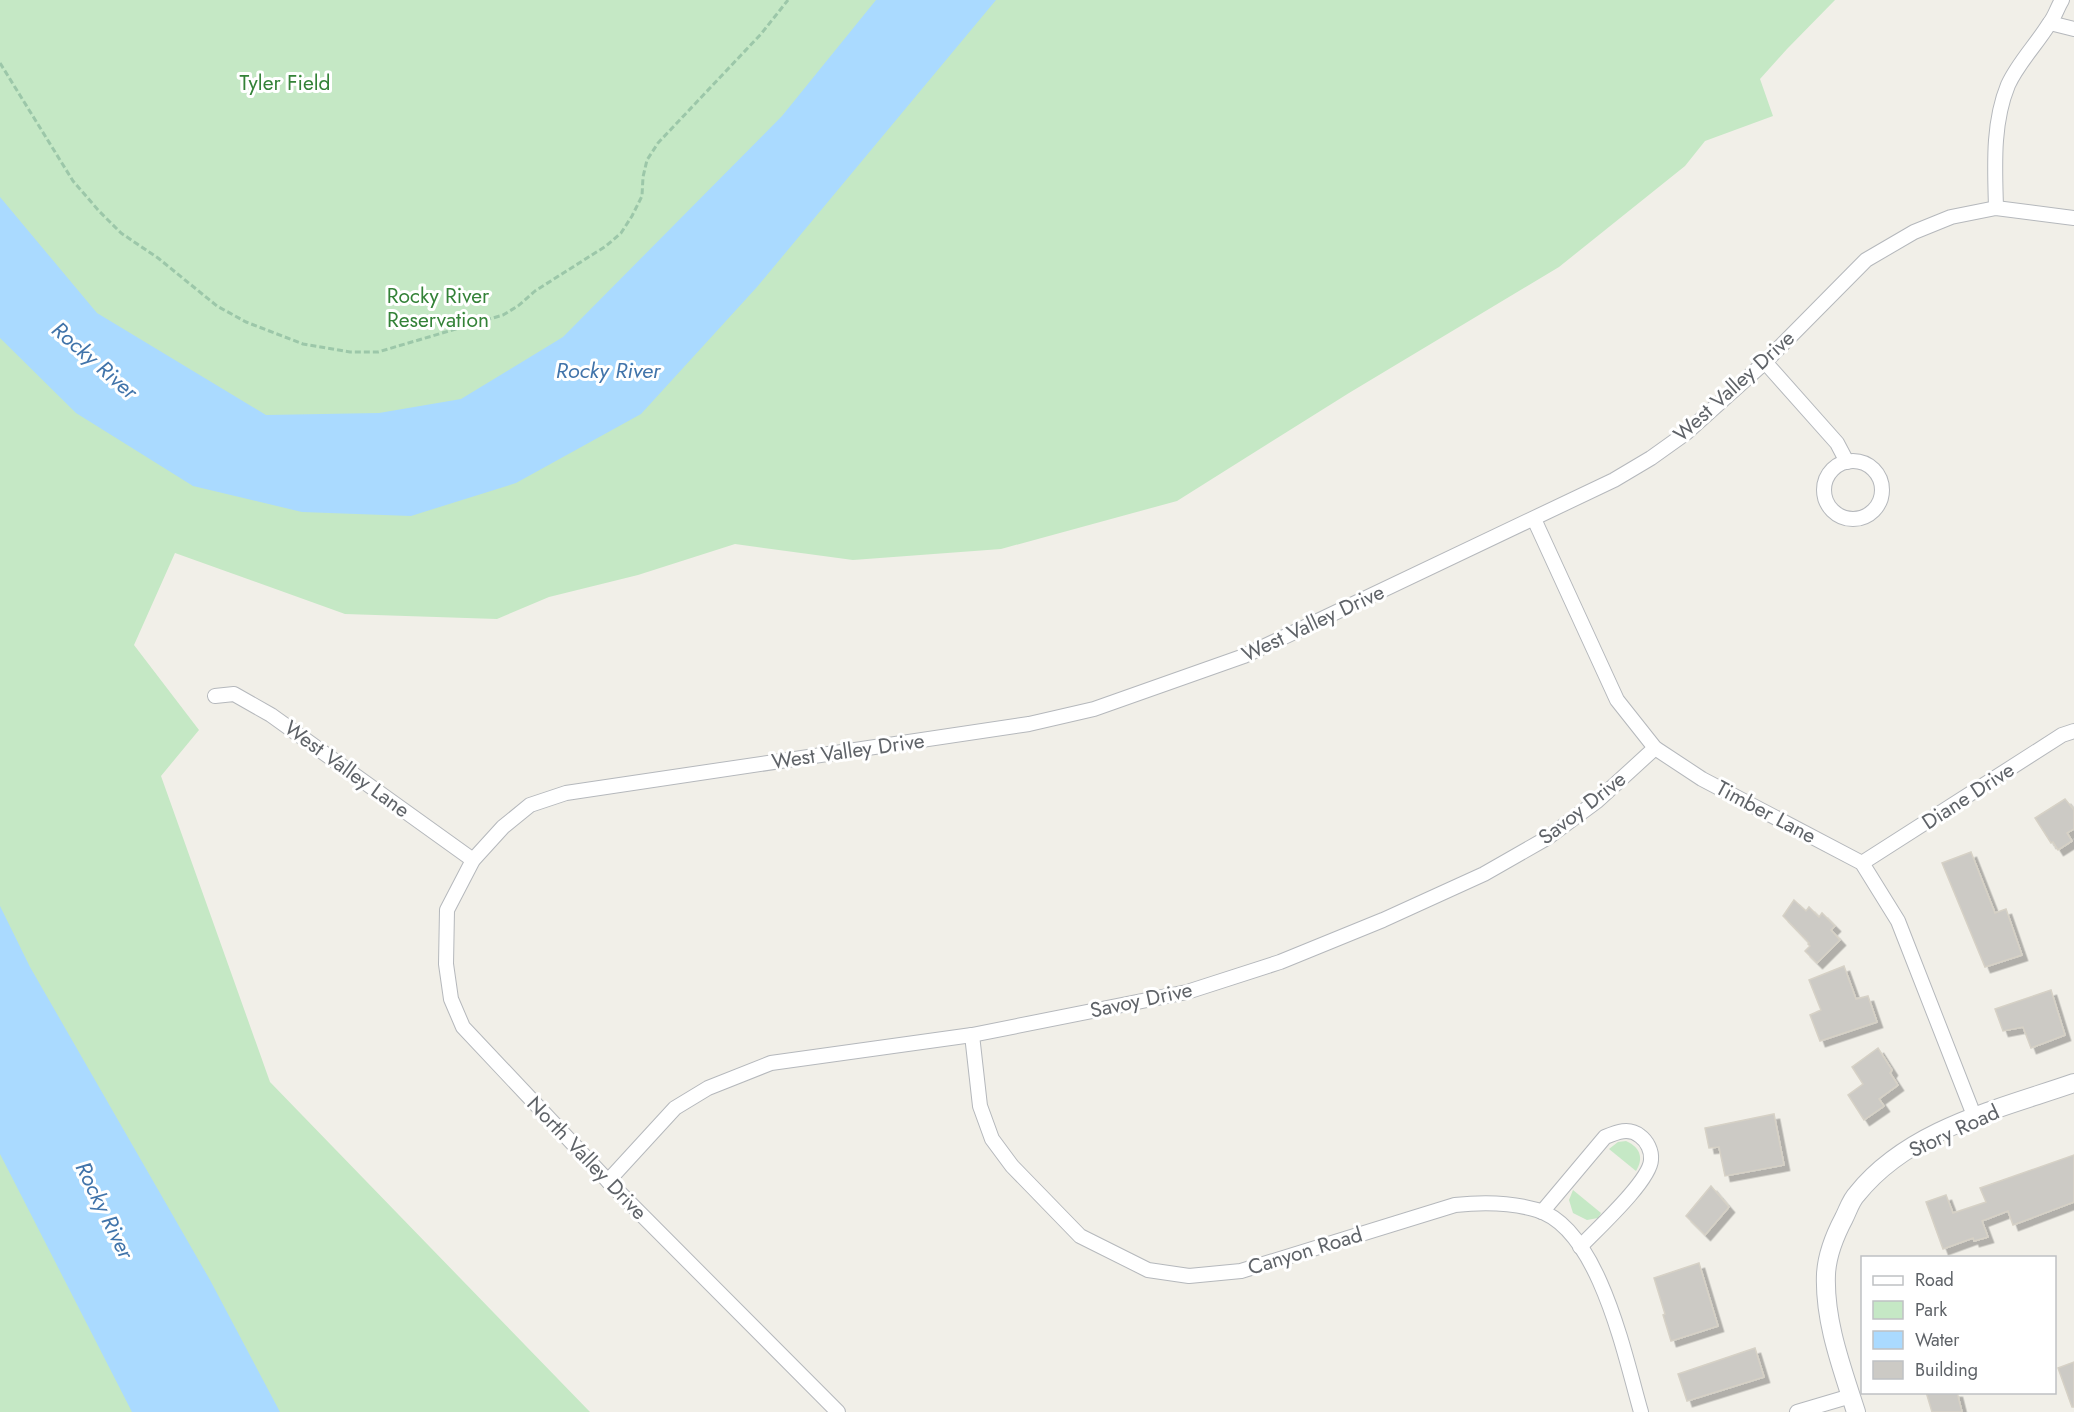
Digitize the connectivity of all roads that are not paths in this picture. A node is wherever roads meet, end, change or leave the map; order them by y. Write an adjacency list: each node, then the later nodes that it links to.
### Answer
1 (2062, 0): 2 (street)
2 (2050, 23): 3 (street); 4 (street)
3 (2074, 29)
4 (1995, 208): 5 (street, West Valley Drive); 6 (street, West Valley Drive)
5 (2074, 218)
6 (1765, 362): 7 (street); 8 (street, West Valley Drive)
7 (1847, 462): 7 (street)
8 (1534, 519): 11 (street, Timber Lane); 12 (street, West Valley Drive)
9 (215, 696): 12 (street, West Valley Lane)
10 (2074, 731): 13 (street, Diane Drive)
11 (1655, 748): 13 (street, Timber Lane); 14 (street, Savoy Drive)
12 (473, 860): 17 (street, North Valley Drive)
13 (1862, 863): 16 (street)
14 (972, 1035): 17 (street, Savoy Drive); 18 (street, Canyon Road)
15 (2074, 1083): 16 (street, Story Road)
16 (1975, 1118): 20 (street, Story Road)
17 (608, 1181): 21 (street, North Valley Drive)
18 (1542, 1212): 19 (street, Canyon Road); 19 (street)
19 (1580, 1247): 22 (street, Canyon Road)
20 (1853, 1404): 23 (street)
21 (838, 1412)
22 (1641, 1412)
23 (1797, 1412)

